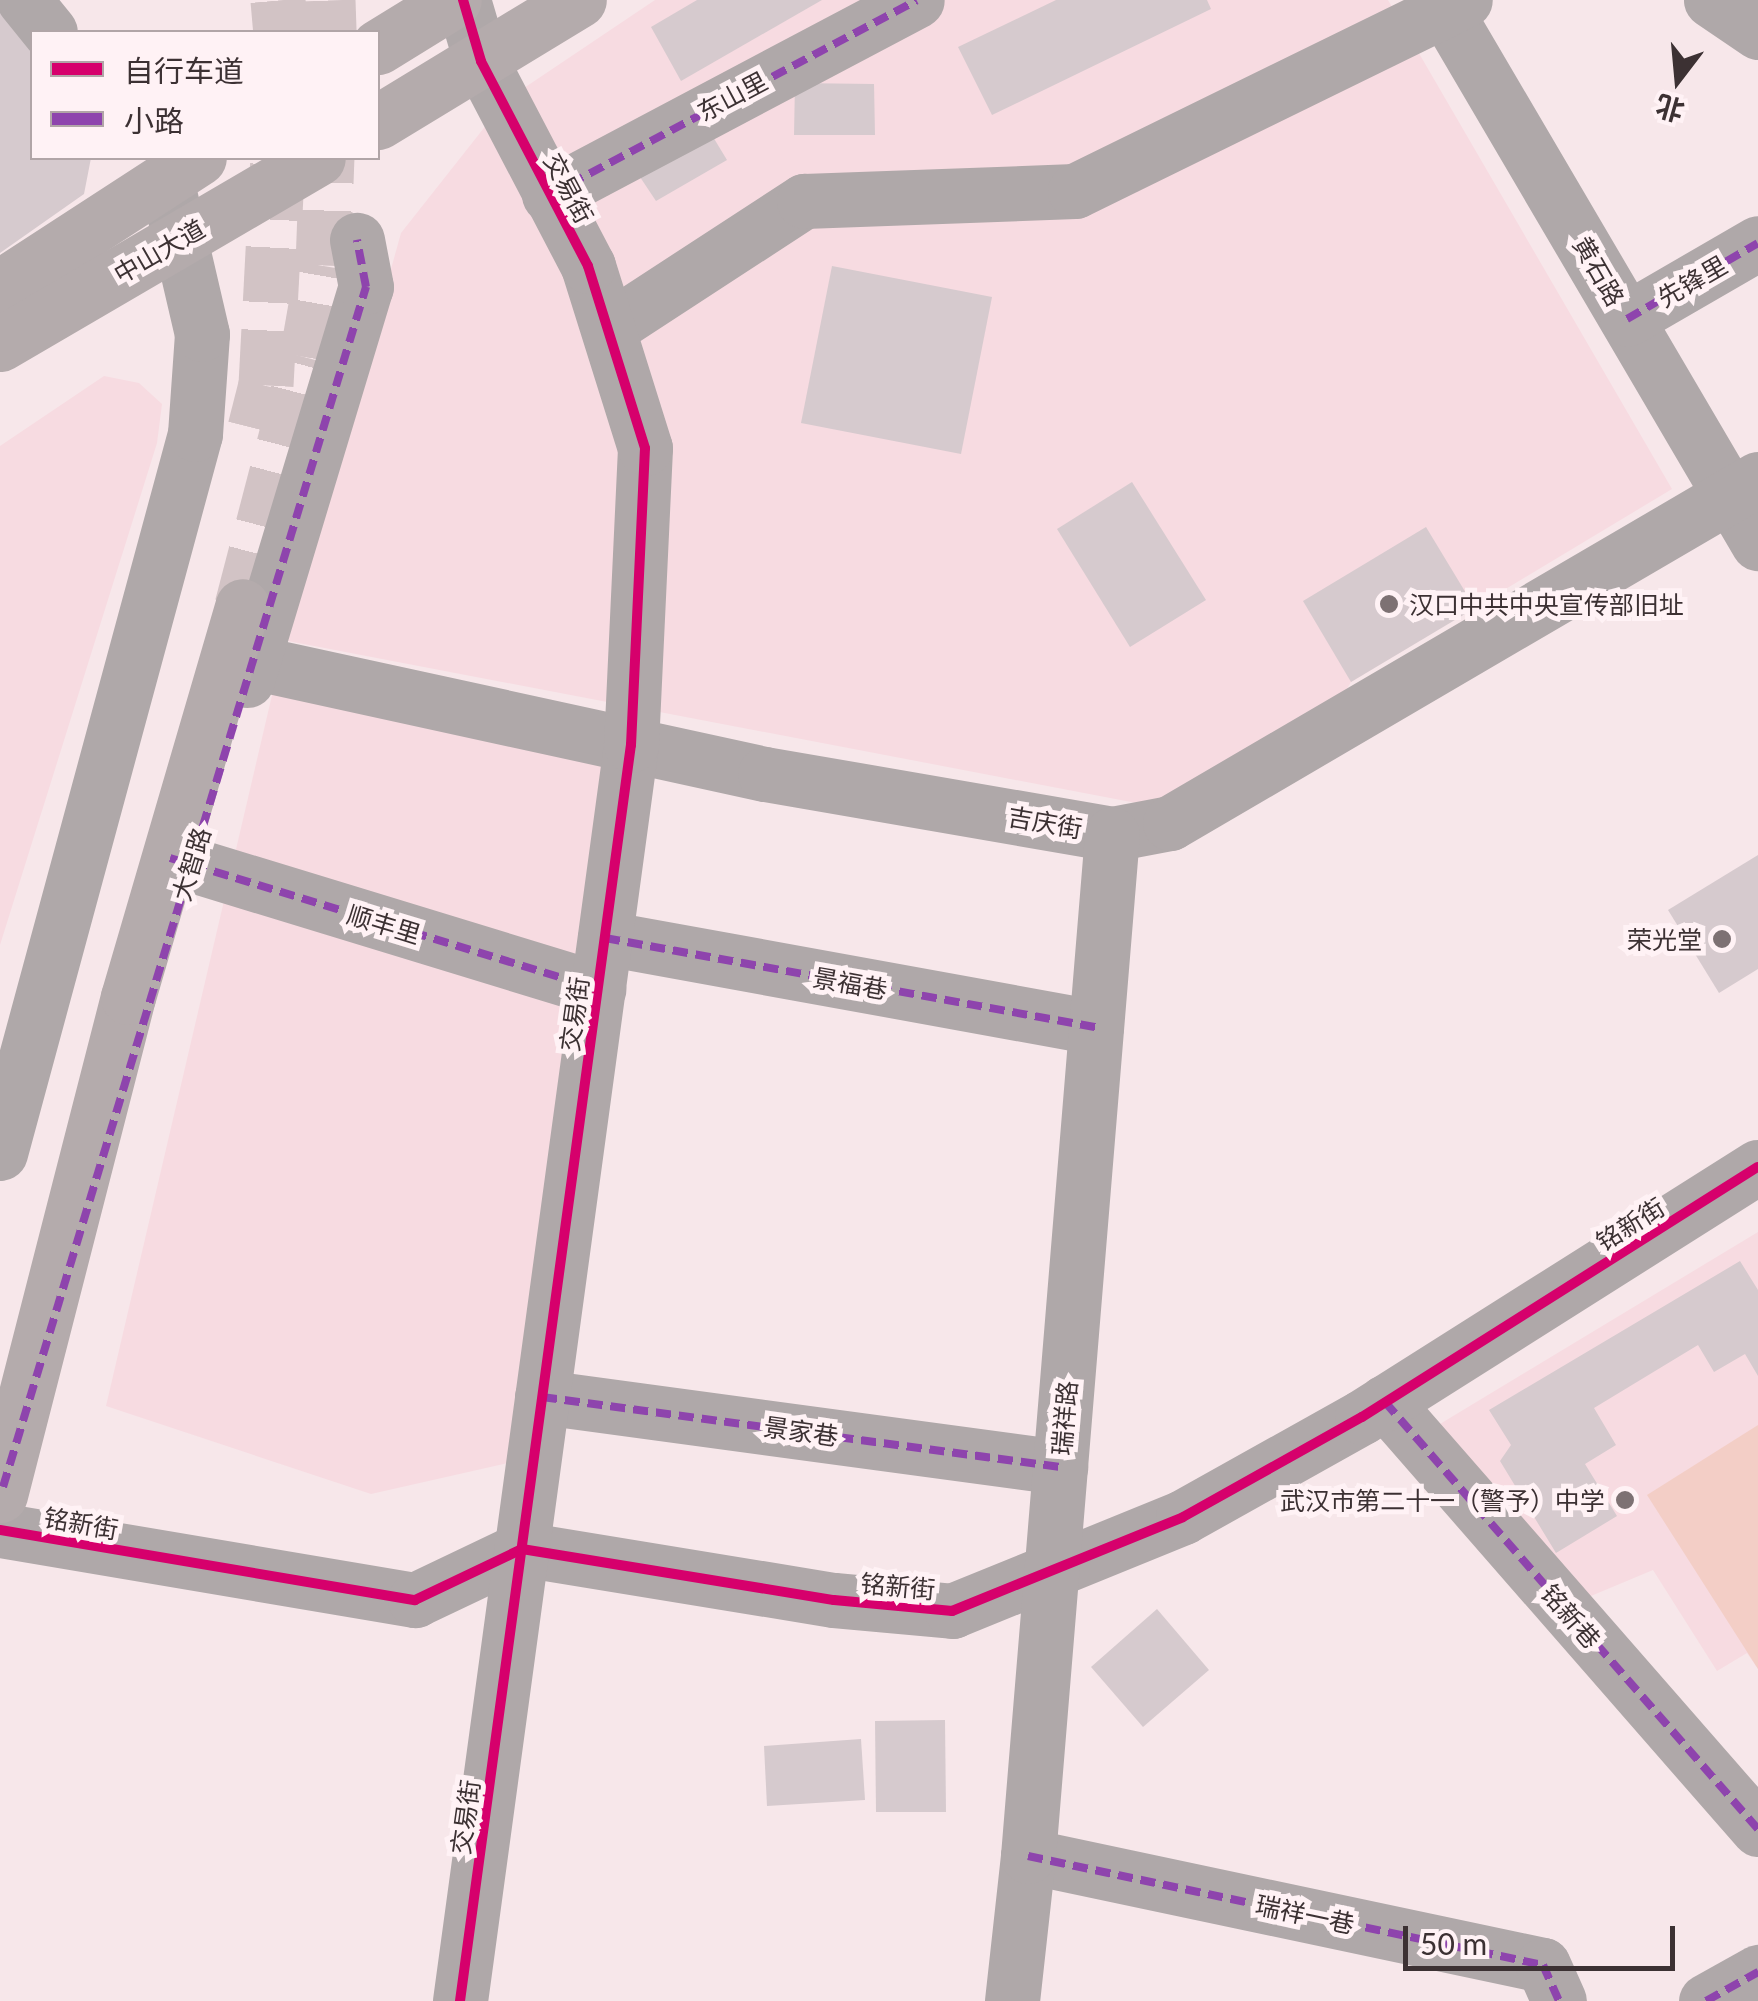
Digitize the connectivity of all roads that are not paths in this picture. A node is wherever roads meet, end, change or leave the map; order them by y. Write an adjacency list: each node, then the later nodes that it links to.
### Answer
1 (24, 0): 8 (street)
2 (454, 0): 10 (main road)
3 (463, 0): 11 (street, 交易街)
4 (579, 0): 11 (main road)
5 (917, 0): 15 (street, 东山里)
6 (1711, 0): 9 (street)
7 (1450, 4): 20 (street, 黄石路); 21 (street)
8 (48, 30)
9 (1758, 32)
10 (380, 47)
11 (482, 61): 12 (main road); 15 (street, 交易街)
12 (380, 121)
13 (315, 160): 16 (main road, 中山大道)
14 (172, 164): 16 (street); 19 (main road)
15 (550, 195): 21 (street, 交易街)
16 (180, 239): 22 (main road, 中山大道); 31 (street)
17 (357, 240): 25 (street, 大智路)
18 (1758, 243): 20 (street, 先锋里)
19 (0, 287)
20 (1627, 319): 23 (street, 黄石路)
21 (609, 328): 26 (street, 交易街)
22 (0, 344)
23 (1744, 487): 24 (street, 黄石路); 27 (street, 吉庆街)
24 (1758, 543)
25 (252, 662): 26 (street, 吉庆街); 28 (street, 大智路)
26 (631, 745): 27 (street, 吉庆街); 29 (street, 交易街)
27 (1112, 834): 30 (street, 瑞祥路)
28 (180, 861): 29 (street, 顺丰里); 33 (main road, 大智路); 37 (main road, 大智路)
29 (601, 964): 30 (street, 景福巷); 34 (street, 交易街)
30 (1096, 1028): 36 (street, 瑞祥路)
31 (0, 1153)
32 (1758, 1168): 35 (street, 铭新街)
33 (0, 1360)
34 (542, 1397): 36 (street, 景家巷); 38 (street, 交易街)
35 (1385, 1402): 39 (street, 铭新街); 40 (street, 铭新巷)
36 (1060, 1467): 39 (street, 瑞祥路)
37 (1, 1504): 38 (street, 铭新街)
38 (522, 1549): 39 (street, 铭新街); 43 (street, 交易街)
39 (1051, 1571): 41 (street, 瑞祥路)
40 (1758, 1829)
41 (1028, 1856): 44 (street, 瑞祥路); 45 (street, 瑞祥一巷)
42 (1758, 1972): 46 (street)
43 (460, 2001)
44 (1012, 2001)
45 (1560, 2001)
46 (1706, 2001)

